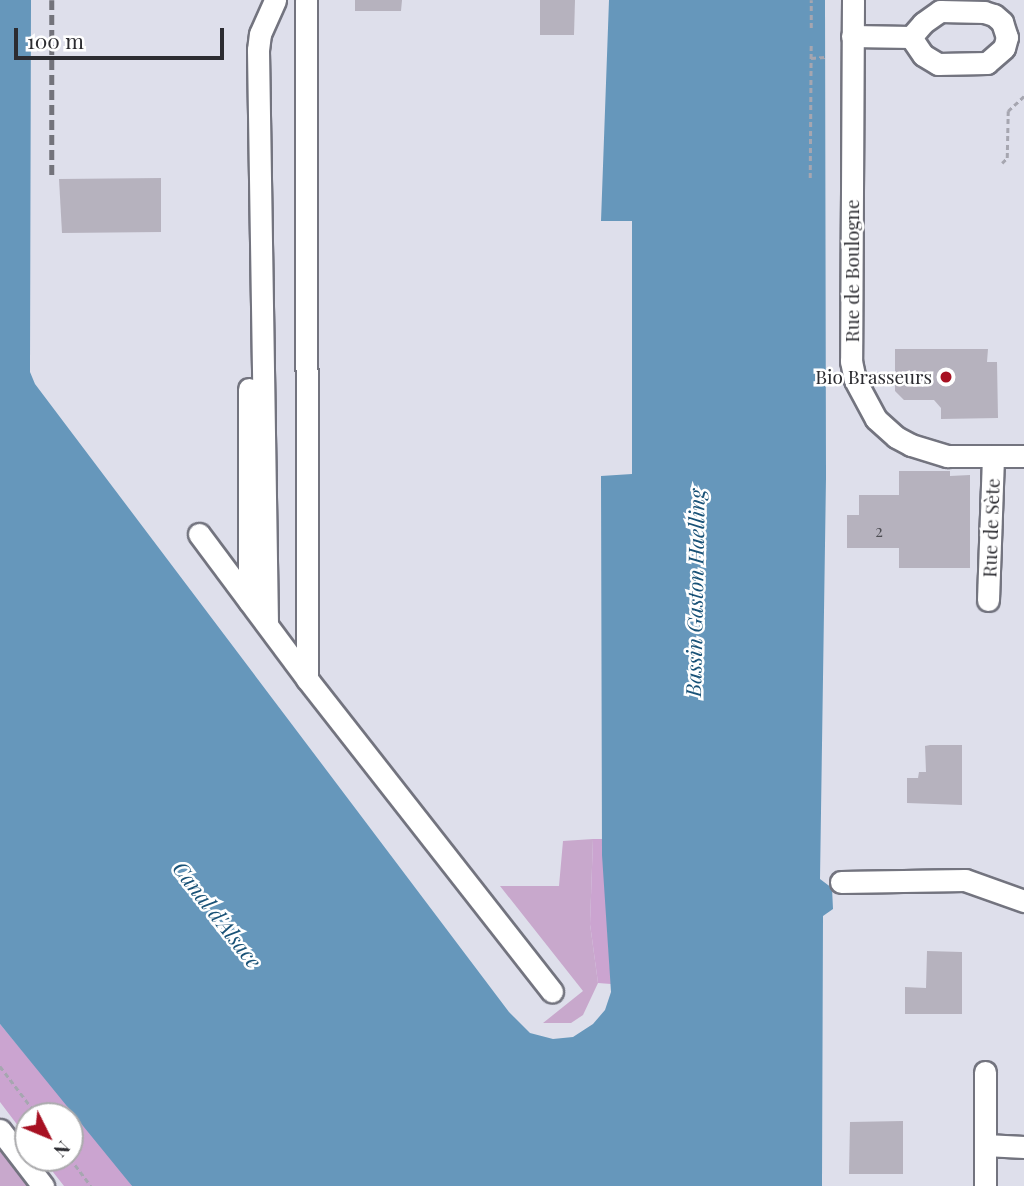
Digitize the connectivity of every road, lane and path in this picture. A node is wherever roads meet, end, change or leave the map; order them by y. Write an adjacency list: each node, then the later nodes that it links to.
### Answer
1 (262, 0): 24 (street)
2 (275, 0): 19 (street)
3 (284, 0): 19 (street)
4 (306, 0): 26 (street)
5 (811, 0): 9 (path)
6 (853, 0): 10 (street, Rue de Boulogne)
7 (1002, 22): 8 (street); 11 (street); 13 (street)
8 (1024, 24)
9 (811, 28)
10 (852, 36): 11 (street); 20 (street, Rue de Boulogne)
11 (911, 37): 13 (street)
12 (811, 45): 15 (path)
13 (1014, 49)
14 (825, 57): 15 (path)
15 (811, 58): 18 (path)
16 (1024, 96): 17 (path)
17 (1002, 163)
18 (810, 178)
19 (261, 230): 25 (street)
20 (993, 456): 21 (street, Rue de Boulogne); 23 (street, Rue de Sète)
21 (1024, 456)
22 (199, 534): 24 (street)
23 (988, 600)
24 (249, 601): 25 (street)
25 (267, 624): 26 (street)
26 (307, 679): 29 (street)
27 (841, 882): 28 (street)
28 (1024, 901)
29 (552, 991)
30 (0, 1066): 32 (path)
31 (985, 1072): 34 (street)
32 (27, 1102)
33 (0, 1130): 36 (street)
34 (985, 1145): 35 (street); 37 (street)
35 (1024, 1147)
36 (43, 1186)
37 (985, 1186)

